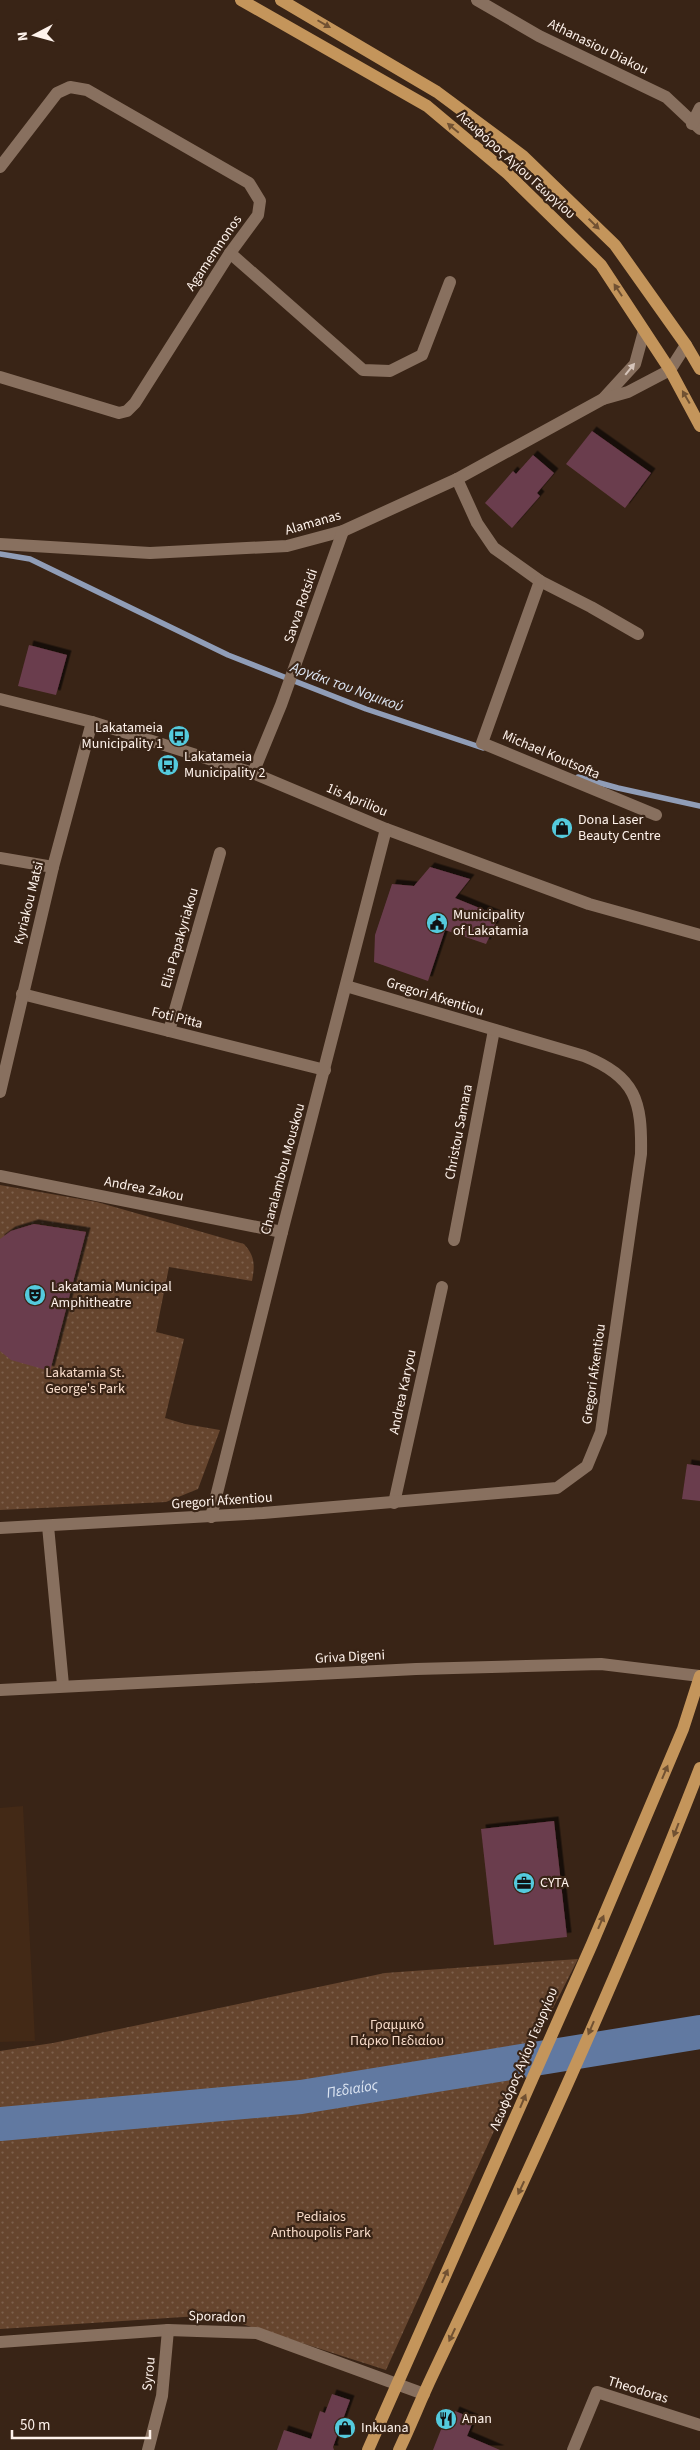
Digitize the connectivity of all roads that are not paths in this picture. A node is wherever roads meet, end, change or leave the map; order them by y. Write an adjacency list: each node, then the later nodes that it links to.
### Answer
1 (241, 0): 9 (main road, Λεωφόρος Αγίου Γεωργίου, one-way to 1)
2 (281, 0): 10 (main road, Λεωφόρος Αγίου Γεωργίου, one-way to 10)
3 (477, 0): 5 (street, Athanasiou Diakou)
4 (700, 108): 5 (street)
5 (696, 127)
6 (0, 167): 7 (street, Agamemnonos)
7 (230, 253): 8 (street); 13 (street, Agamemnonos)
8 (450, 282)
9 (644, 332): 12 (main road, Λεωφόρος Αγίου Γεωργίου); 14 (street, Alamanas, one-way to 9)
10 (686, 345): 11 (main road, Λεωφόρος Αγίου Γεωργίου); 12 (street)
11 (700, 369)
12 (670, 370): 14 (street, Alamanas); 15 (main road, Λεωφόρος Αγίου Γεωργίου, one-way to 12)
13 (0, 377)
14 (603, 399): 16 (street, Alamanas)
15 (700, 426)
16 (457, 479): 17 (street, Alamanas); 19 (street)
17 (343, 532): 18 (street, Alamanas); 23 (street, Savva Rotsidi)
18 (0, 544)
19 (540, 581): 20 (street); 24 (street, Michael Koutsofta)
20 (638, 634)
21 (0, 700): 22 (street, 1is Apriliou)
22 (92, 722): 23 (street, 1is Apriliou); 28 (street, Kyriakou Matsi)
23 (253, 773): 25 (street, 1is Apriliou)
24 (656, 815)
25 (386, 829): 29 (street, 1is Apriliou); 30 (street, Charalambou Mouskou)
26 (220, 853): 33 (street, Elia Papakyriakou)
27 (0, 858): 28 (street)
28 (53, 867): 31 (street, Kyriakou Matsi)
29 (700, 935)
30 (346, 986): 32 (street, Gregori Afxentiou); 34 (street, Charalambou Mouskou)
31 (22, 994): 33 (street, Foti Pitta); 35 (street, Kyriakou Matsi)
32 (494, 1030): 38 (street, Christou Samara); 40 (street, Gregori Afxentiou)
33 (169, 1031): 34 (street, Foti Pitta)
34 (325, 1070): 37 (street, Charalambou Mouskou)
35 (0, 1092)
36 (0, 1176): 37 (street, Andrea Zakou)
37 (282, 1232): 41 (street, Charalambou Mouskou)
38 (454, 1240)
39 (442, 1287): 40 (street, Andrea Karyou)
40 (394, 1503): 41 (street, Gregori Afxentiou)
41 (211, 1517): 42 (street, Gregori Afxentiou)
42 (48, 1526): 43 (street, Gregori Afxentiou); 45 (street)
43 (0, 1528)
44 (700, 1676): 45 (street, Griva Digeni); 50 (main road, Λεωφόρος Αγίου Γεωργίου, one-way to 44)
45 (63, 1685): 46 (street, Griva Digeni)
46 (0, 1690)
47 (700, 1768): 51 (main road, one-way to 51)
48 (168, 2330): 49 (street, Sporadon); 50 (street, Sporadon); 53 (street, Syrou)
49 (0, 2342)
50 (396, 2384): 51 (street, Sporadon); 54 (main road, Λεωφόρος Αγίου Γεωργίου)
51 (424, 2394): 55 (main road)
52 (700, 2426): 56 (street, Theodoras)
53 (148, 2450)
54 (368, 2450)
55 (400, 2450)
56 (573, 2450)

